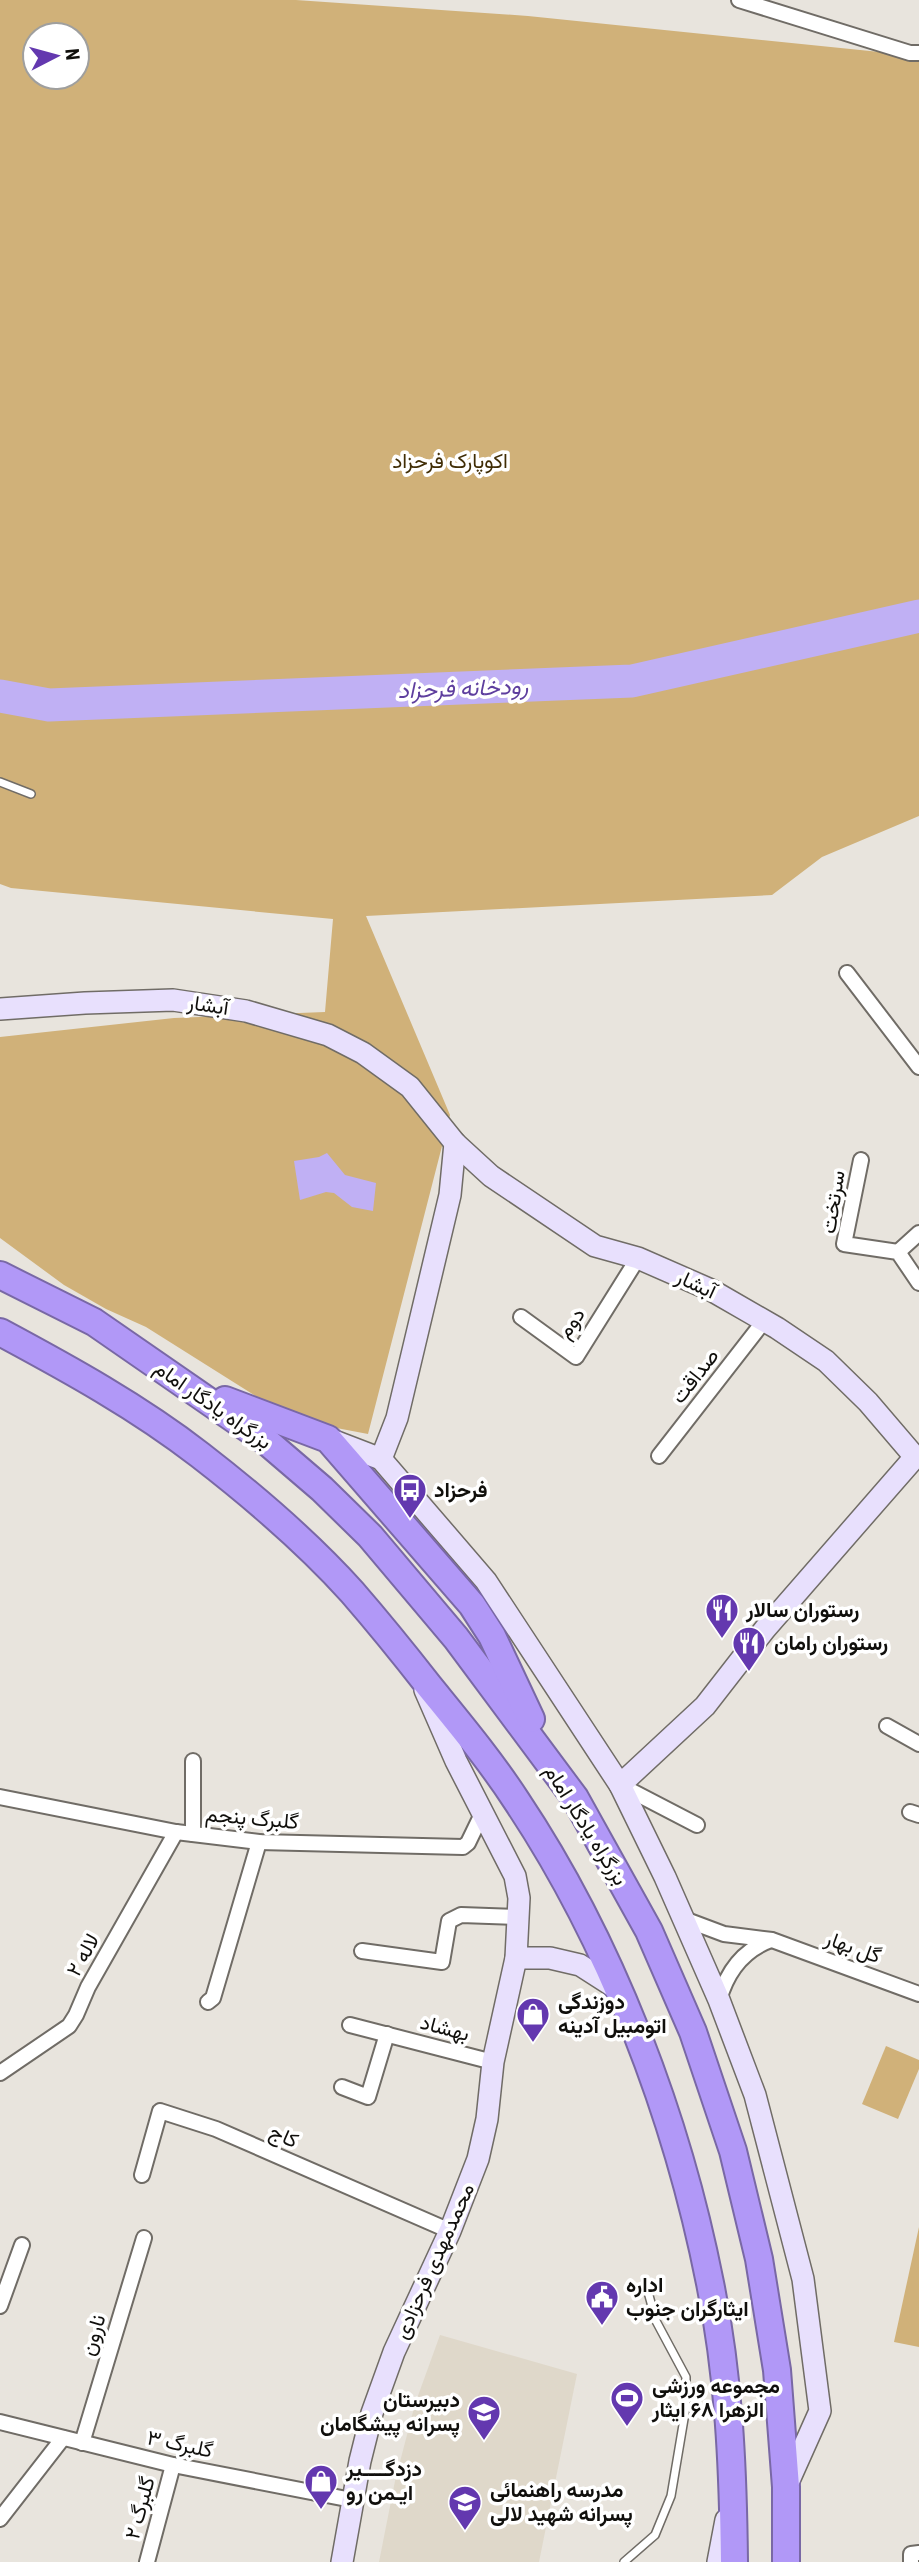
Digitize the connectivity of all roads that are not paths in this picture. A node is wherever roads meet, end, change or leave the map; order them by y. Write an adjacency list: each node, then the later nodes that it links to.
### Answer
1 (742, 0): 2 (street)
2 (919, 53)
3 (0, 782): 4 (lane)
4 (31, 794)
5 (847, 973): 7 (street)
6 (0, 1009): 8 (street, آبشار)
7 (919, 1067)
8 (455, 1143): 12 (street, آبشار); 22 (street)
9 (861, 1160): 11 (street, سرتخت)
10 (919, 1233): 11 (street)
11 (898, 1252): 14 (street)
12 (638, 1258): 15 (street, دوم); 16 (street, آبشار)
13 (0, 1275): 18 (highway, بزرگراه یادگار امام)
14 (919, 1283)
15 (521, 1317)
16 (764, 1321): 20 (street, صداقت); 21 (street, آبشار)
17 (0, 1332): 23 (highway)
18 (184, 1384): 19 (highway); 27 (highway, بزرگراه یادگار امام)
19 (328, 1439): 22 (street); 27 (highway)
20 (659, 1457)
21 (917, 1457): 28 (street)
22 (381, 1459): 28 (street)
23 (416, 1670): 30 (street, محمدمهدی فرحزادی); 40 (highway)
24 (887, 1726): 25 (street)
25 (919, 1744)
26 (192, 1761): 33 (street)
27 (555, 1772): 60 (highway, بزرگراه یادگار امام)
28 (620, 1785): 31 (street); 36 (street)
29 (0, 1797): 32 (street, گلبرگ پنجم)
30 (482, 1812): 34 (street, گلبرگ پنجم); 35 (street, محمدمهدی فرحزادی)
31 (697, 1825)
32 (176, 1832): 33 (street, گلبرگ پنجم); 47 (street, لاله ۲)
33 (193, 1834): 34 (street, گلبرگ پنجم)
34 (259, 1842): 43 (street)
35 (518, 1917): 38 (street); 39 (street, محمدمهدی فرحزادی)
36 (684, 1919): 37 (street, گل بهار); 42 (street)
37 (772, 1940): 41 (street, گل بهار); 42 (street)
38 (362, 1951)
39 (516, 1958): 40 (street); 46 (street, محمدمهدی فرحزادی)
40 (619, 1990): 59 (highway)
41 (919, 1994)
42 (719, 2000): 60 (street)
43 (208, 2002)
44 (351, 2025): 45 (street, بهشاد)
45 (387, 2034): 46 (street, بهشاد); 48 (street, بهشاد)
46 (493, 2062): 50 (street, محمدمهدی فرحزادی)
47 (0, 2073)
48 (342, 2087)
49 (142, 2175): 50 (street, کاج)
50 (450, 2231): 61 (street, محمدمهدی فرحزادی)
51 (144, 2238): 57 (street, نارون)
52 (22, 2245): 54 (street)
53 (645, 2281): 66 (lane)
54 (0, 2306)
55 (0, 2422): 56 (street, گلبرگ ۳)
56 (63, 2438): 57 (street, گلبرگ ۳); 62 (street)
57 (82, 2443): 58 (street, گلبرگ ۳)
58 (173, 2465): 61 (street, گلبرگ ۳); 64 (street, گلبرگ ۲)
59 (733, 2481): 67 (street); 68 (highway)
60 (786, 2487): 69 (highway, بزرگراه یادگار امام)
61 (352, 2500): 65 (street, محمدمهدی فرحزادی)
62 (0, 2519)
63 (919, 2553): 70 (street)
64 (148, 2562)
65 (342, 2562)
66 (624, 2562)
67 (718, 2562)
68 (734, 2562)
69 (786, 2562)
70 (911, 2562)

